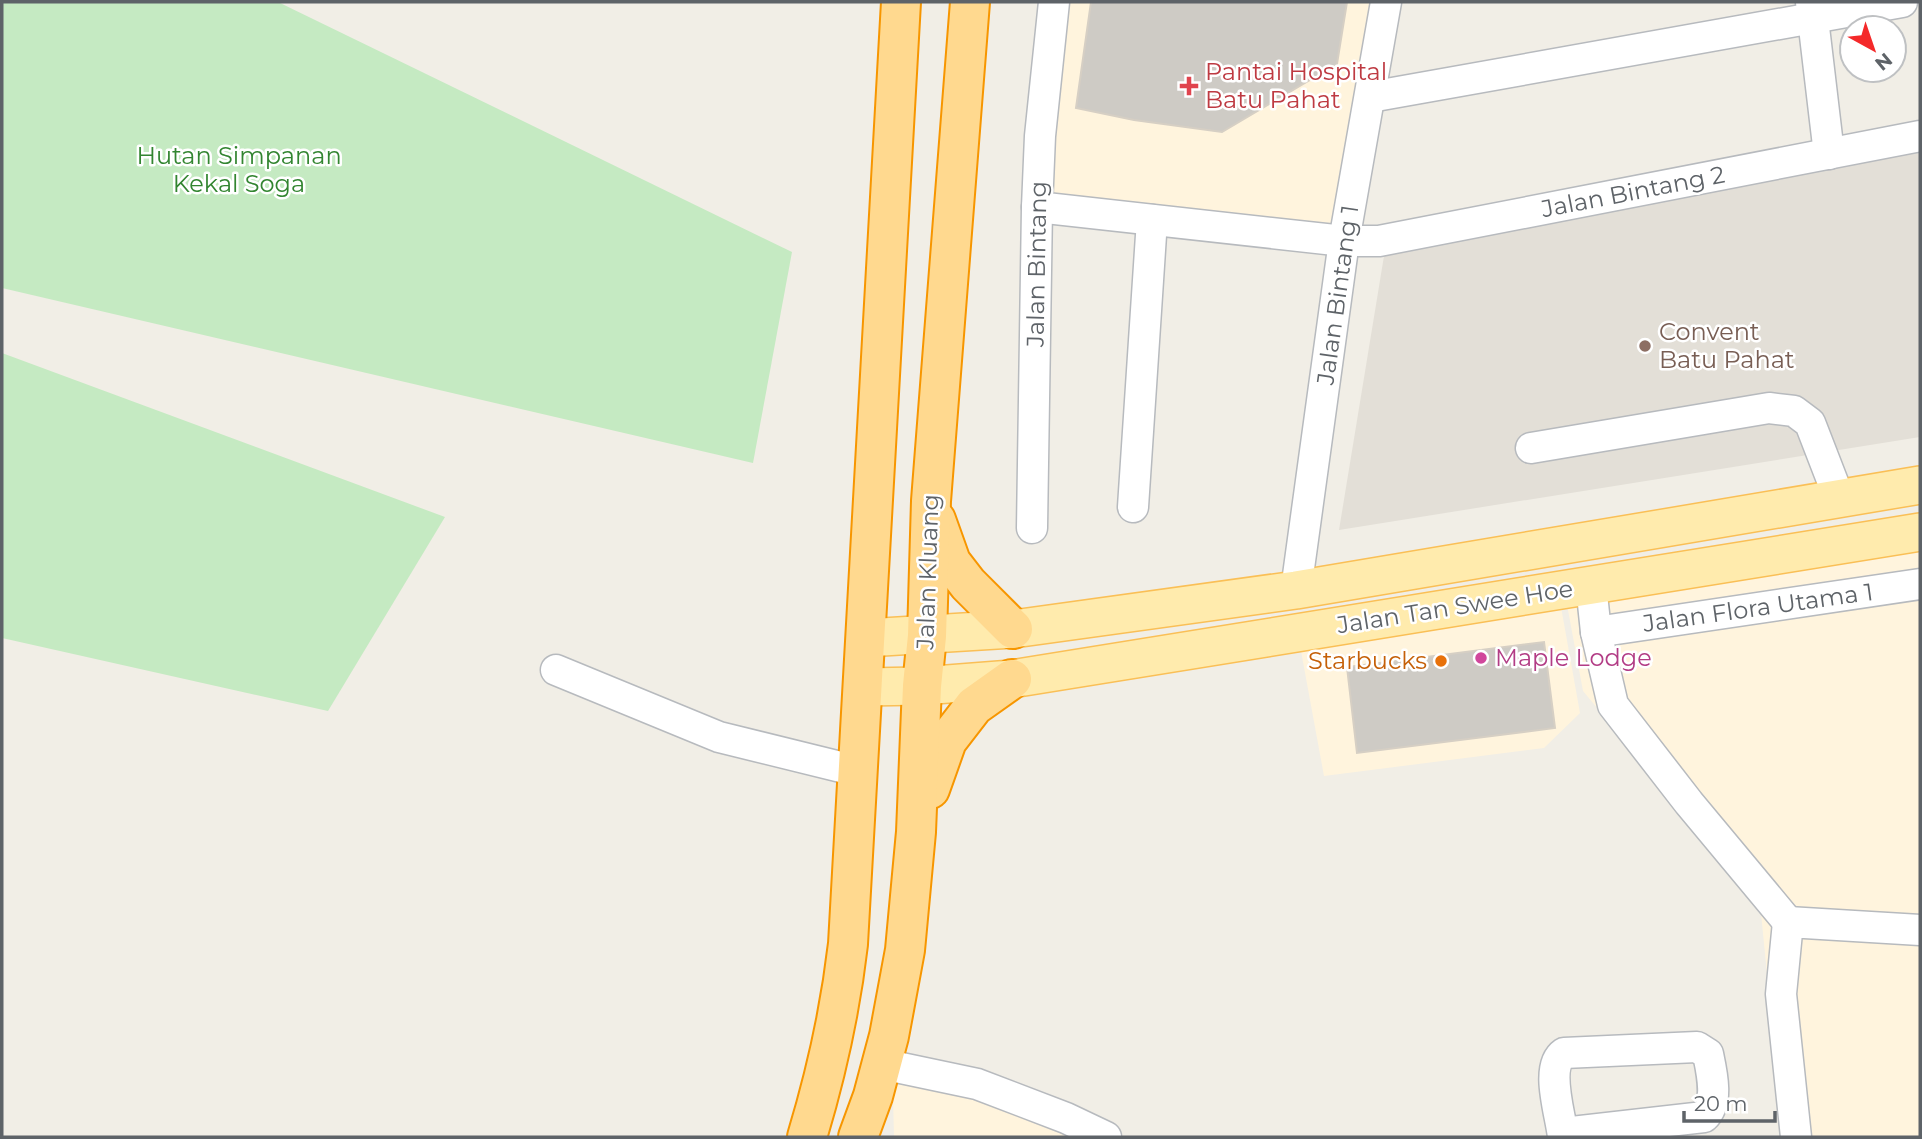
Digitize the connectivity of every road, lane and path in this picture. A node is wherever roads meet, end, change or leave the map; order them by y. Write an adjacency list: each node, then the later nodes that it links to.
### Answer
1 (901, 2): 26 (highway)
2 (970, 2): 16 (highway, Jalan Kluang)
3 (1054, 2): 10 (street, Jalan Bintang)
4 (1387, 2): 7 (street, Jalan Bintang 1)
5 (1902, 2): 6 (street)
6 (1812, 10): 7 (street); 9 (street)
7 (1370, 97): 12 (street, Jalan Bintang 1)
8 (1920, 136): 9 (street, Jalan Bintang 2)
9 (1829, 154): 12 (street, Jalan Bintang 2)
10 (1037, 207): 11 (street, Jalan Bintang 2); 18 (street, Jalan Bintang)
11 (1152, 220): 12 (street, Jalan Bintang 2); 17 (street)
12 (1345, 241): 22 (street, Jalan Bintang 1)
13 (1531, 448): 15 (street)
14 (1920, 485): 15 (main road, Jalan Tan Swee Hoe)
15 (1839, 498): 22 (main road, Jalan Tan Swee Hoe)
16 (931, 501): 23 (highway); 25 (highway, Jalan Kluang)
17 (1133, 507)
18 (1032, 528)
19 (1920, 532): 21 (main road, Jalan Tan Swee Hoe)
20 (1920, 584): 24 (street, Jalan Flora Utama 1)
21 (1591, 585): 24 (street); 28 (main road, Jalan Tan Swee Hoe)
22 (1296, 590): 23 (main road, Jalan Tan Swee Hoe)
23 (1013, 629): 25 (main road, Jalan Tan Swee Hoe)
24 (1596, 632): 33 (street)
25 (927, 636): 26 (main road, Jalan Tan Swee Hoe); 29 (highway, Jalan Kluang)
26 (866, 638): 30 (highway)
27 (556, 670): 31 (street)
28 (1012, 679): 29 (main road, Jalan Tan Swee Hoe); 32 (highway)
29 (922, 686): 30 (main road, Jalan Tan Swee Hoe); 32 (highway, Jalan Kluang)
30 (864, 687): 31 (highway)
31 (857, 771): 37 (highway)
32 (916, 832): 35 (highway, Jalan Kluang)
33 (1788, 922): 34 (street); 41 (street)
34 (1920, 930)
35 (877, 1080): 38 (highway, Jalan Kluang); 39 (street); 40 (street)
36 (1563, 1135): 36 (street)
37 (807, 1137)
38 (858, 1137)
39 (875, 1137)
40 (1106, 1137)
41 (1796, 1137)

